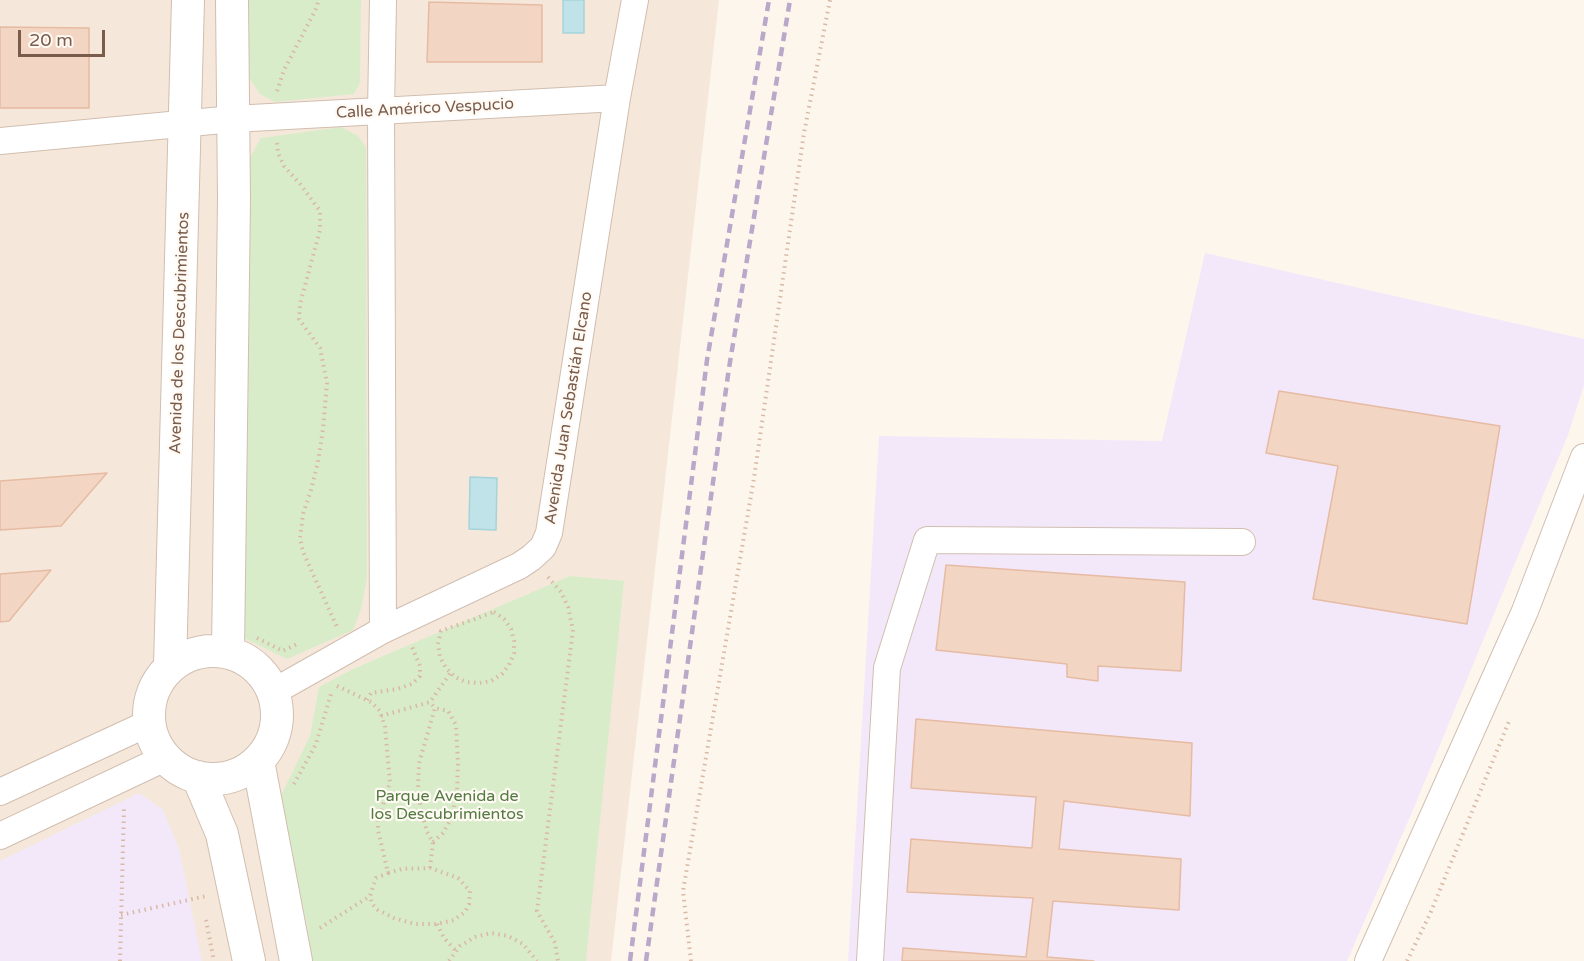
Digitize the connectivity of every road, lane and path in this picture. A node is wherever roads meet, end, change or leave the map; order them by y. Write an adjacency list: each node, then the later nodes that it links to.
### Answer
1 (188, 0): 11 (street, Avenida de los Descubrimientos)
2 (232, 0): 10 (street)
3 (318, 0): 9 (path)
4 (383, 0): 8 (street)
5 (635, 0): 7 (street, Avenida Juan Sebastián Elcano)
6 (830, 0): 46 (path)
7 (617, 98): 8 (street, Calle Américo Vespucio); 15 (street, Avenida Juan Sebastián Elcano)
8 (381, 111): 9 (street, Calle Américo Vespucio); 16 (street)
9 (276, 117): 10 (street, Calle Américo Vespucio); 18 (path)
10 (233, 119): 11 (street, Calle Américo Vespucio); 17 (street)
11 (186, 124): 12 (street, Calle Américo Vespucio); 19 (street, Avenida de los Descubrimientos)
12 (0, 141)
13 (1584, 456): 48 (street)
14 (1242, 542): 47 (street)
15 (531, 558): 16 (street, Avenida Juan Sebastián Elcano); 45 (path)
16 (392, 626): 18 (street, Avenida Juan Sebastián Elcano); 22 (path)
17 (239, 644): 18 (path); 19 (street); 21 (street)
18 (336, 658): 21 (street, Avenida Juan Sebastián Elcano); 22 (path)
19 (170, 666): 26 (street)
20 (451, 672): 20 (path); 23 (path)
21 (273, 692): 28 (street)
22 (367, 700): 25 (path)
23 (430, 702): 24 (path); 25 (path)
24 (435, 708): 33 (path); 33 (path)
25 (381, 716): 35 (path)
26 (149, 723): 27 (street); 31 (street)
27 (165, 758): 29 (street); 30 (street)
28 (258, 761): 30 (street); 42 (street)
29 (125, 777): 32 (street); 37 (path)
30 (198, 777): 36 (street)
31 (0, 792)
32 (0, 836)
33 (433, 842): 34 (path)
34 (430, 868): 35 (path); 38 (path)
35 (388, 873): 38 (path)
36 (233, 890): 37 (path); 41 (street)
37 (121, 915): 40 (path)
38 (437, 924): 39 (path)
39 (456, 951): 43 (path); 44 (path)
40 (120, 961)
41 (249, 961)
42 (296, 961)
43 (449, 961)
44 (537, 961)
45 (558, 961)
46 (691, 961)
47 (870, 961)
48 (1368, 961)

